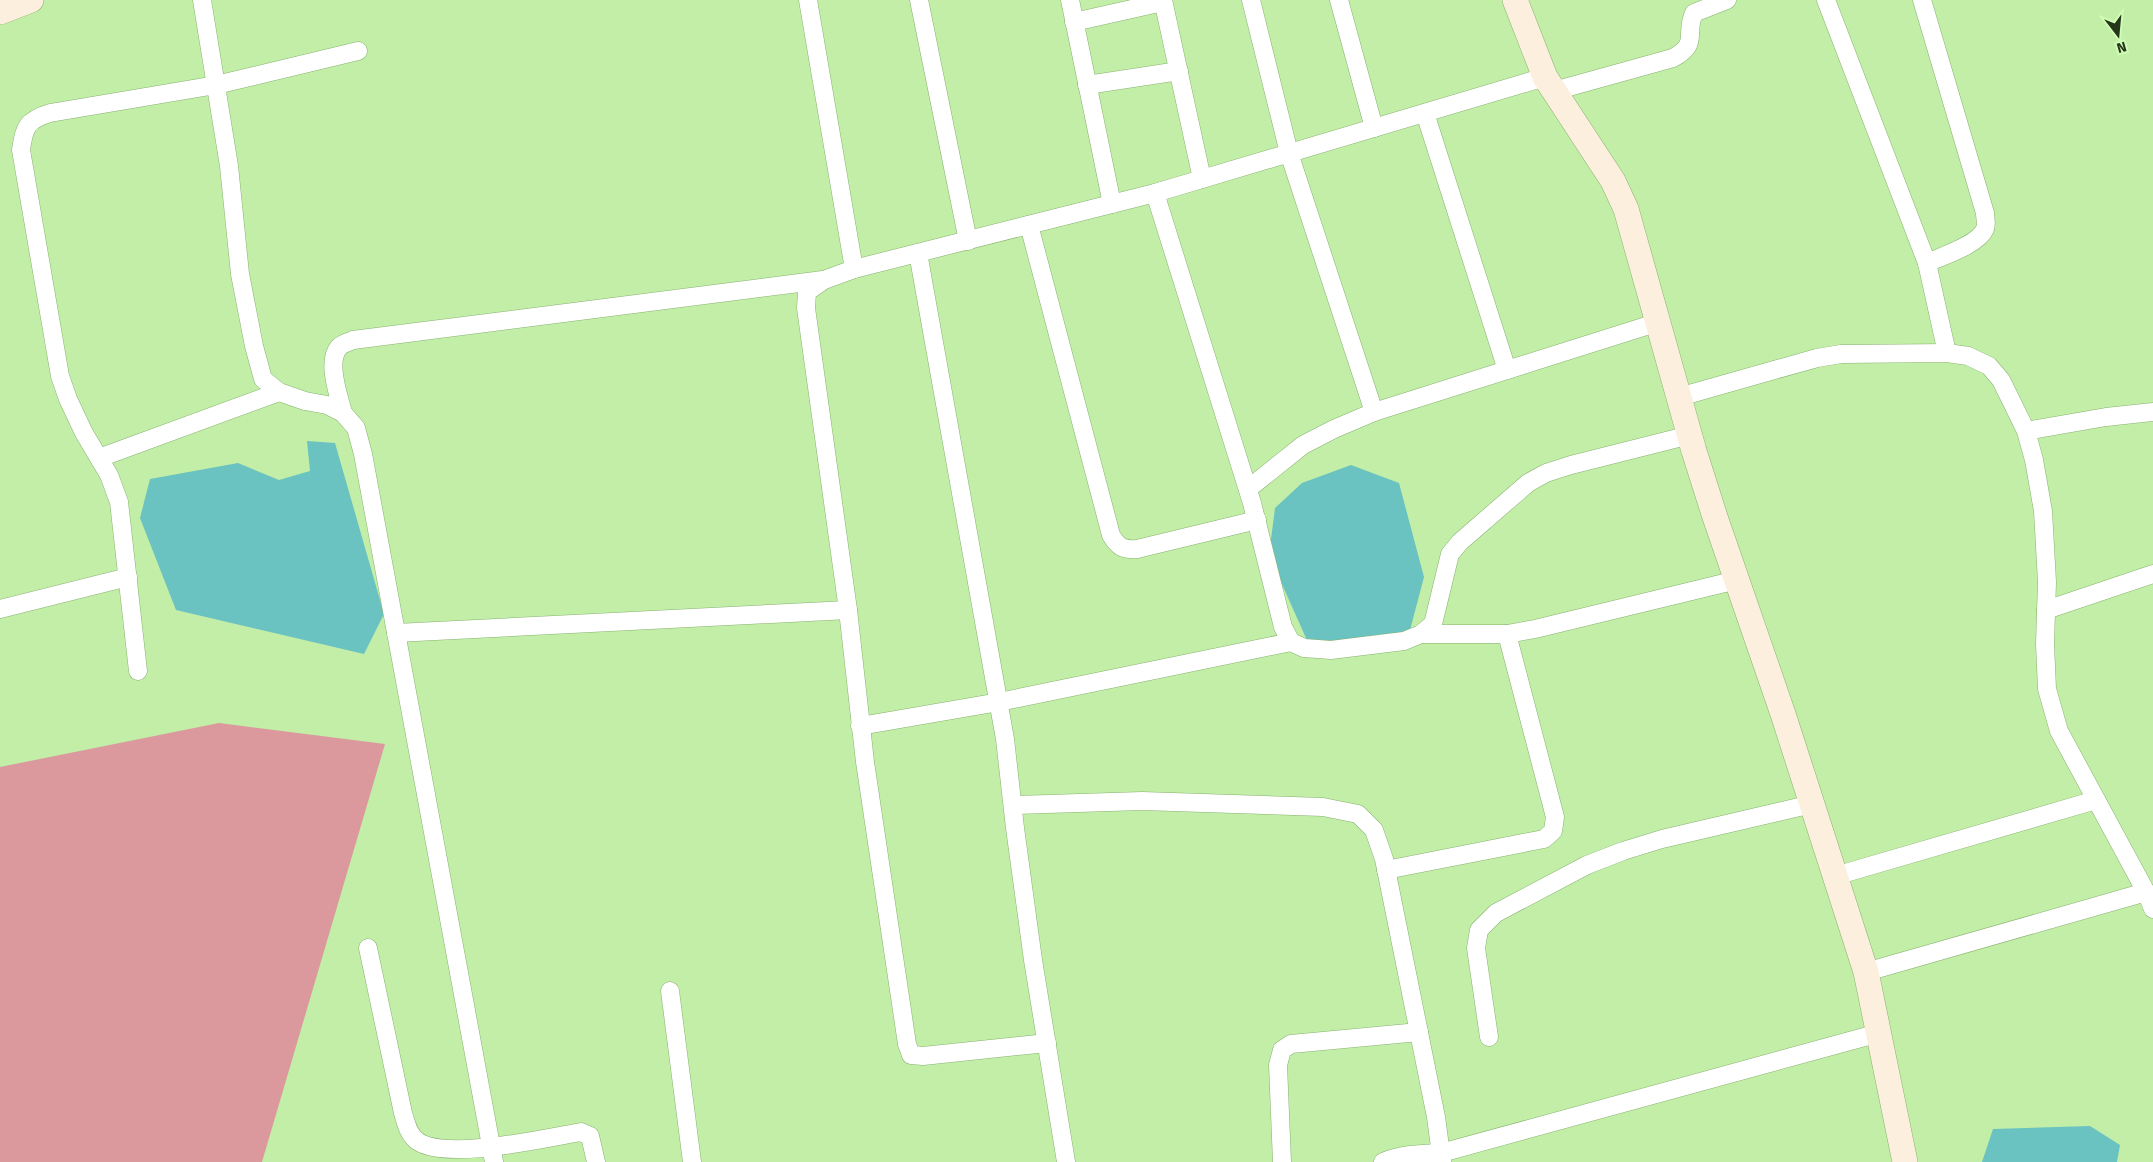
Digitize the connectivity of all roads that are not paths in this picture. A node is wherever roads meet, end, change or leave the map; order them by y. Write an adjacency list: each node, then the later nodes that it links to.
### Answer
1 (31, 0): 13 (street)
2 (202, 0): 17 (street)
3 (808, 0): 30 (street)
4 (919, 0): 27 (street)
5 (1070, 0): 14 (street)
6 (1250, 0): 22 (street)
7 (1339, 0): 21 (street)
8 (1515, 0): 18 (street)
9 (1727, 0): 18 (street)
10 (1826, 0): 29 (street)
11 (1922, 0): 29 (street)
12 (1163, 1): 14 (street); 16 (street)
13 (0, 12)
14 (1074, 22): 19 (street)
15 (358, 51): 17 (street)
16 (1179, 71): 19 (street); 23 (street)
17 (216, 84): 35 (street); 42 (street)
18 (1549, 84): 20 (street); 32 (street)
19 (1087, 85): 25 (street)
20 (1425, 113): 21 (street); 34 (street)
21 (1374, 128): 22 (street)
22 (1289, 153): 23 (street); 37 (street)
23 (1202, 179): 24 (street)
24 (1154, 194): 25 (street); 43 (street)
25 (1112, 204): 26 (street)
26 (1029, 225): 27 (street); 44 (street)
27 (968, 241): 28 (street)
28 (918, 253): 30 (street); 56 (street)
29 (1927, 263): 33 (street)
30 (854, 269): 31 (street)
31 (824, 280): 39 (street); 49 (street)
32 (1659, 322): 34 (street); 36 (street)
33 (1947, 353): 36 (street); 40 (street)
34 (1507, 370): 37 (street)
35 (279, 392): 39 (street); 42 (street)
36 (1679, 397): 41 (street)
37 (1374, 412): 43 (street)
38 (2153, 412): 40 (street)
39 (343, 413): 51 (street)
40 (2026, 431): 50 (street)
41 (1690, 435): 47 (street); 52 (street)
42 (99, 458): 46 (street)
43 (1248, 488): 44 (street)
44 (1257, 520): 54 (street)
45 (2153, 574): 50 (street)
46 (128, 577): 48 (street); 55 (street)
47 (1737, 580): 53 (street); 59 (street)
48 (0, 609)
49 (848, 610): 51 (street); 57 (street)
50 (2046, 610): 58 (street)
51 (396, 633): 72 (street)
52 (1421, 634): 53 (street); 54 (street)
53 (1506, 634): 61 (street)
54 (1292, 642): 56 (street)
55 (138, 671)
56 (999, 702): 57 (street); 60 (street)
57 (860, 726): 71 (street)
58 (2096, 800): 62 (street); 63 (street)
59 (1812, 804): 62 (street); 70 (street)
60 (1013, 805): 61 (street); 71 (street)
61 (1386, 870): 68 (street)
62 (1836, 876): 66 (street)
63 (2146, 892): 64 (street); 66 (street)
64 (2153, 909)
65 (368, 948): 72 (street)
66 (1866, 972): 69 (street)
67 (670, 992): 75 (street)
68 (1419, 1032): 73 (street); 77 (street)
69 (1879, 1033): 73 (street); 79 (street)
70 (1489, 1037)
71 (1047, 1043): 76 (street)
72 (492, 1156): 74 (street)
73 (1441, 1157): 78 (street)
74 (596, 1162)
75 (692, 1162)
76 (1066, 1162)
77 (1282, 1162)
78 (1384, 1162)
79 (1905, 1162)

